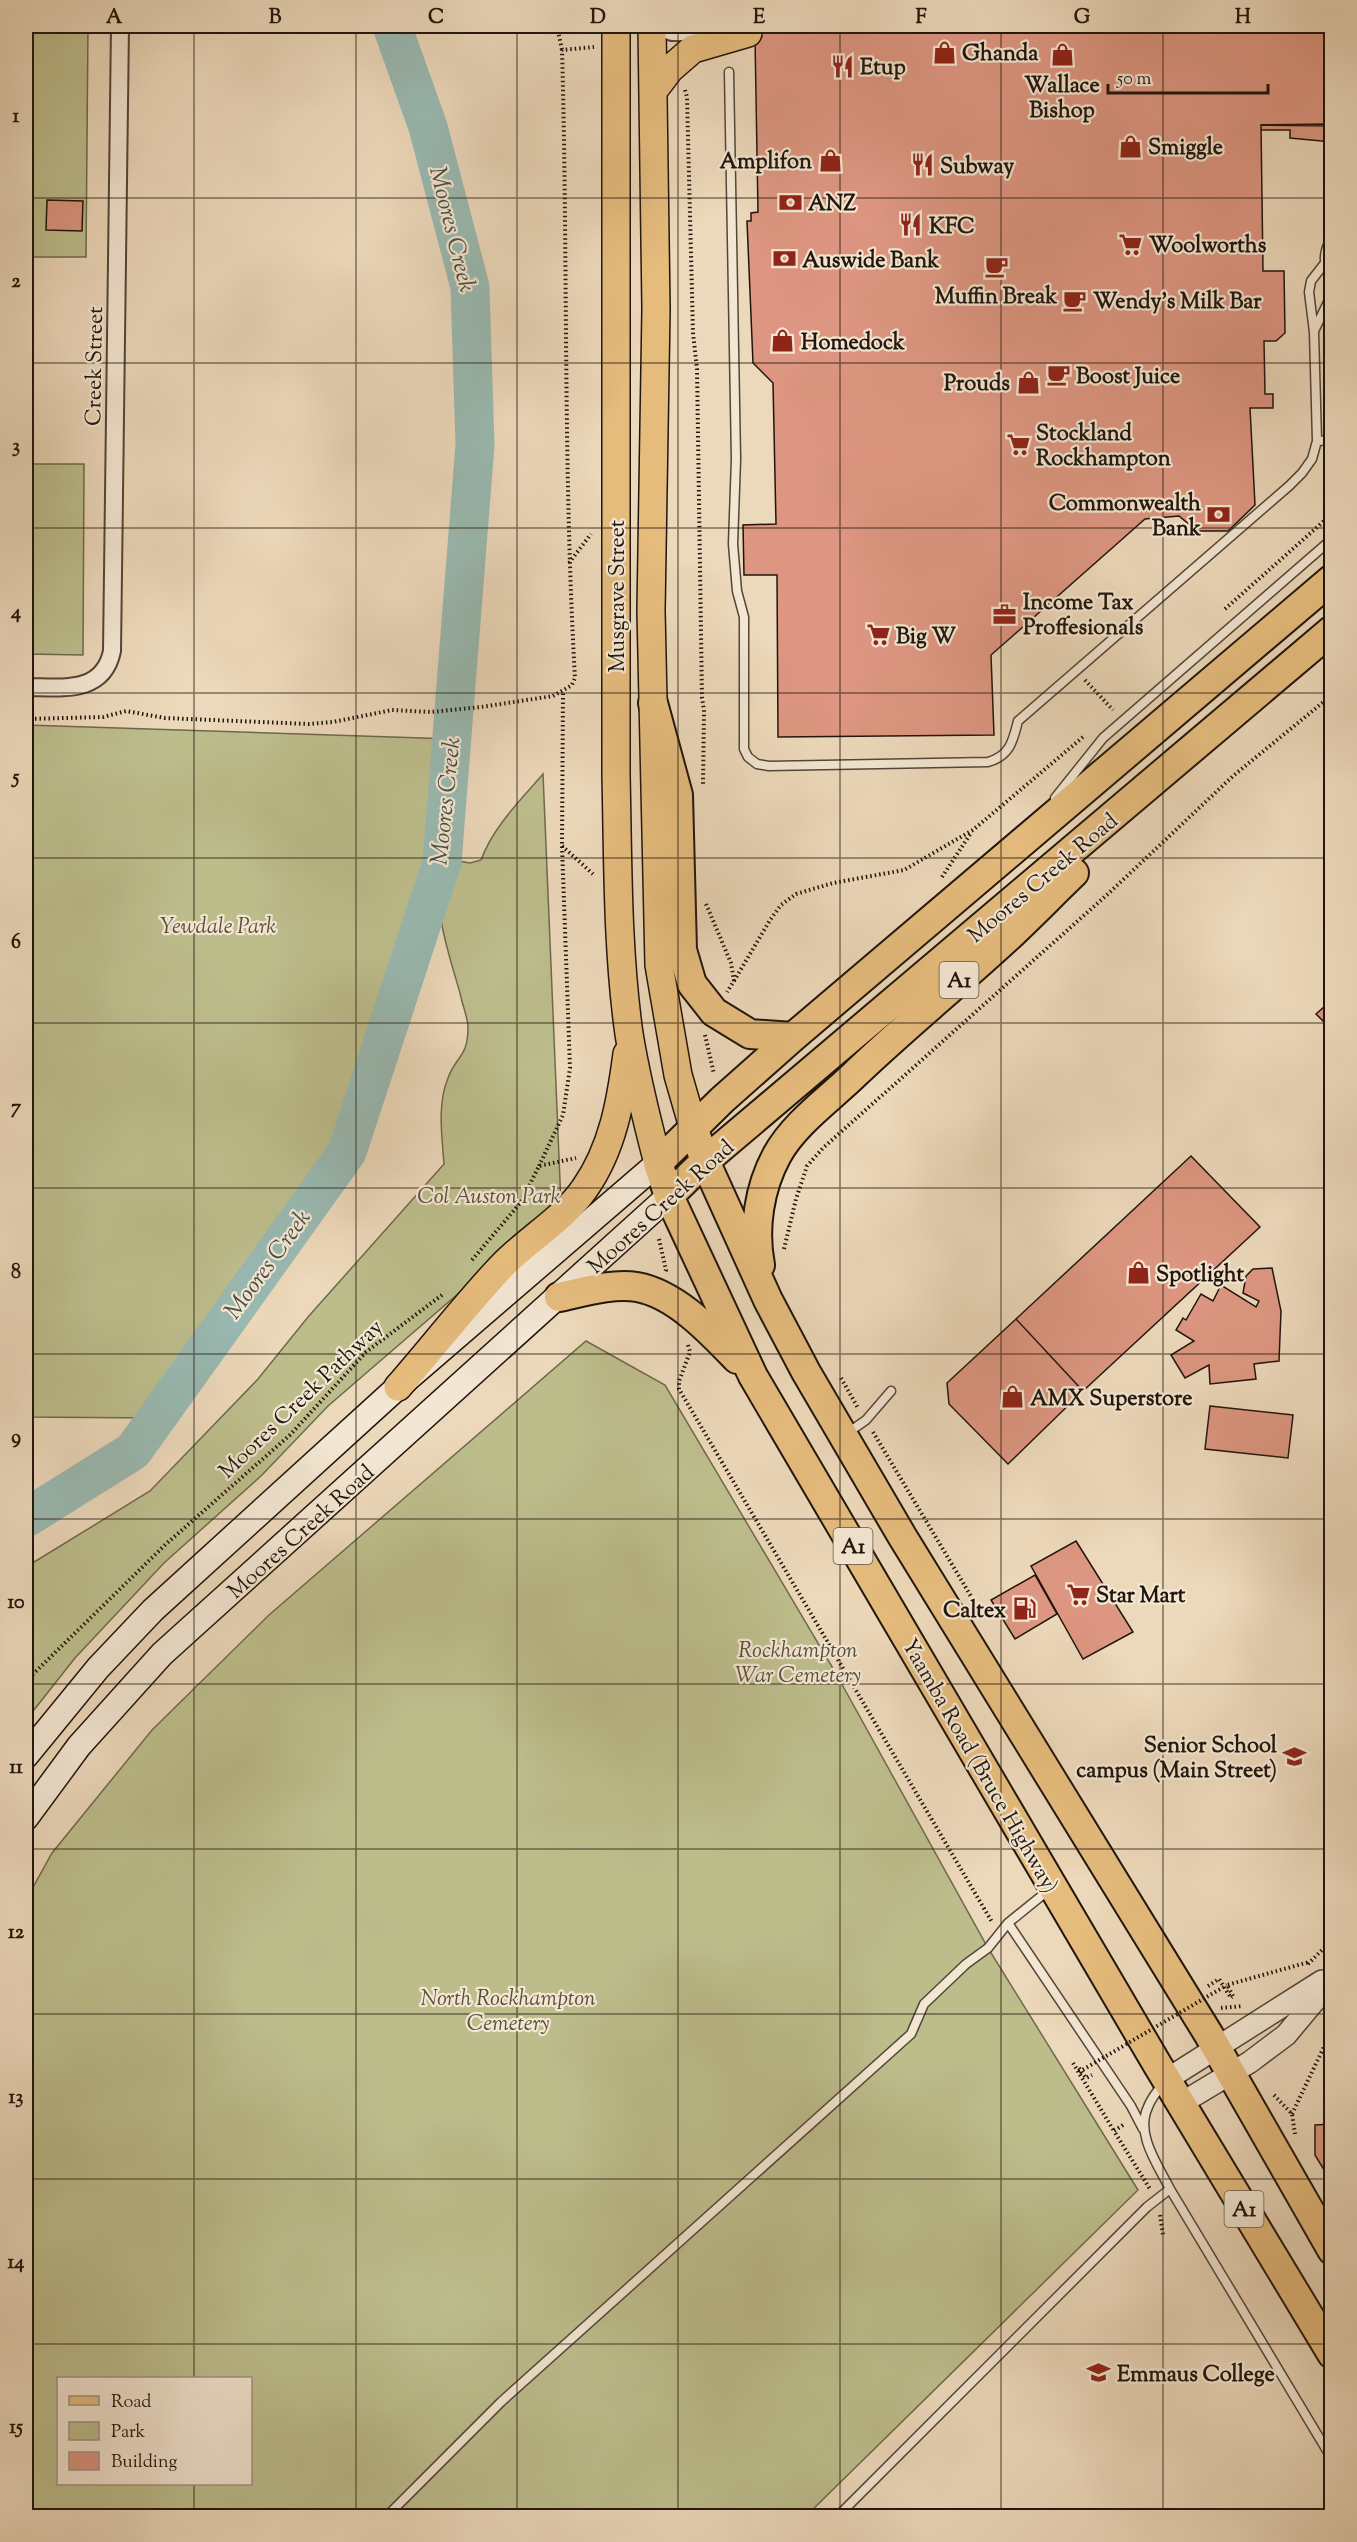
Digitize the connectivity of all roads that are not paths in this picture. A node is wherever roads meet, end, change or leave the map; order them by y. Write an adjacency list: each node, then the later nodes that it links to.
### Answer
1 (120, 26): 17 (street, Creek Street)
2 (616, 26): 21 (main road, Musgrave Street)
3 (653, 26): 4 (street); 6 (main road, Musgrave Street)
4 (748, 33): 6 (main road)
5 (729, 72): 13 (lane)
6 (654, 90): 19 (main road, Musgrave Street)
7 (1332, 238): 8 (lane)
8 (1325, 263): 9 (lane); 11 (lane)
9 (1332, 281)
10 (1332, 294): 11 (lane)
11 (1314, 332): 13 (lane)
12 (1332, 440): 13 (lane)
13 (1317, 441)
14 (1332, 540): 20 (lane)
15 (1332, 579): 20 (highway, Moores Creek Road)
16 (1332, 630): 18 (highway, Moores Creek Road / A1)
17 (26, 687)
18 (1249, 702): 24 (highway, Moores Creek Road / A1); 28 (highway, A1)
19 (653, 703): 22 (highway); 23 (main road, Musgrave Street)
20 (1019, 843): 22 (highway, Moores Creek Road)
21 (629, 1035): 25 (main road, Musgrave Street); 30 (main road)
22 (793, 1037): 23 (highway, Moores Creek Road)
23 (693, 1127): 24 (highway, A1); 25 (highway, Moores Creek Road)
24 (705, 1161): 26 (highway, Moores Creek Road / A1); 28 (highway, A1)
25 (658, 1163): 26 (highway, Yaamba Road (Bruce Highway) / A1); 30 (main road, Moores Creek Road)
26 (669, 1196): 27 (main road, Moores Creek Road); 29 (highway, Yaamba Road (Bruce Highway) / A1)
27 (559, 1297): 29 (highway); 34 (main road, Moores Creek Road)
28 (768, 1300): 32 (highway, A1)
29 (753, 1376): 35 (highway, Yaamba Road (Bruce Highway) / A1)
30 (398, 1387): 33 (main road, Moores Creek Road)
31 (891, 1391): 32 (lane)
32 (843, 1436): 39 (highway, A1)
33 (26, 1756)
34 (26, 1818)
35 (1052, 1887): 36 (lane); 41 (highway, Yaamba Road (Bruce Highway) / A1)
36 (1008, 1923): 43 (lane); 48 (lane)
37 (1332, 1974): 39 (street)
38 (1332, 1980): 40 (street)
39 (1216, 2049): 40 (highway, A1); 41 (street)
40 (1231, 2074): 42 (street); 45 (highway, A1)
41 (1166, 2080): 42 (highway, Yaamba Road (Bruce Highway) / A1); 43 (lane)
42 (1180, 2104): 46 (highway, Yaamba Road (Bruce Highway) / A1)
43 (1143, 2130): 44 (lane)
44 (1170, 2189): 47 (lane); 49 (lane)
45 (1332, 2250)
46 (1332, 2354)
47 (1332, 2459)
48 (387, 2517)
49 (838, 2517)

